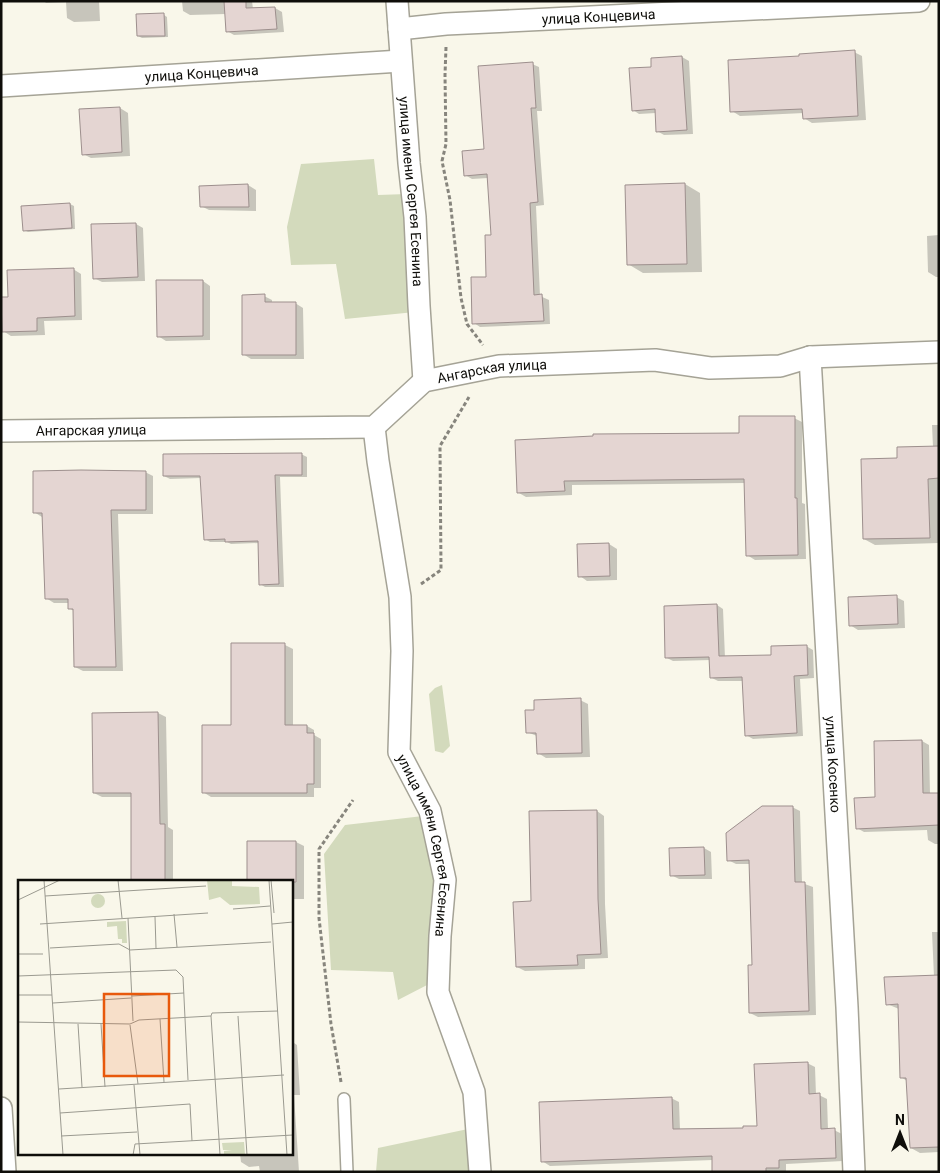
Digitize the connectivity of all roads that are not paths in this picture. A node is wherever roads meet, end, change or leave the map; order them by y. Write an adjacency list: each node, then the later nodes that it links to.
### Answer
1 (397, 1): 3 (street, улица имени Сергея Есенина)
2 (919, 1): 3 (street, улица Концевича)
3 (399, 29): 4 (street, улица имени Сергея Есенина)
4 (402, 61): 5 (street, улица Концевича); 8 (street, улица имени Сергея Есенина)
5 (1, 86)
6 (939, 352): 7 (street, Ангарская улица)
7 (810, 356): 8 (street, Ангарская улица); 16 (street, улица Косенко)
8 (424, 381): 9 (street, Ангарская улица)
9 (374, 427): 10 (street, Ангарская улица); 15 (street, улица имени Сергея Есенина)
10 (1, 431)
11 (344, 1099): 14 (lane)
12 (1, 1108): 13 (street)
13 (5, 1172)
14 (347, 1172)
15 (480, 1172)
16 (854, 1172)

